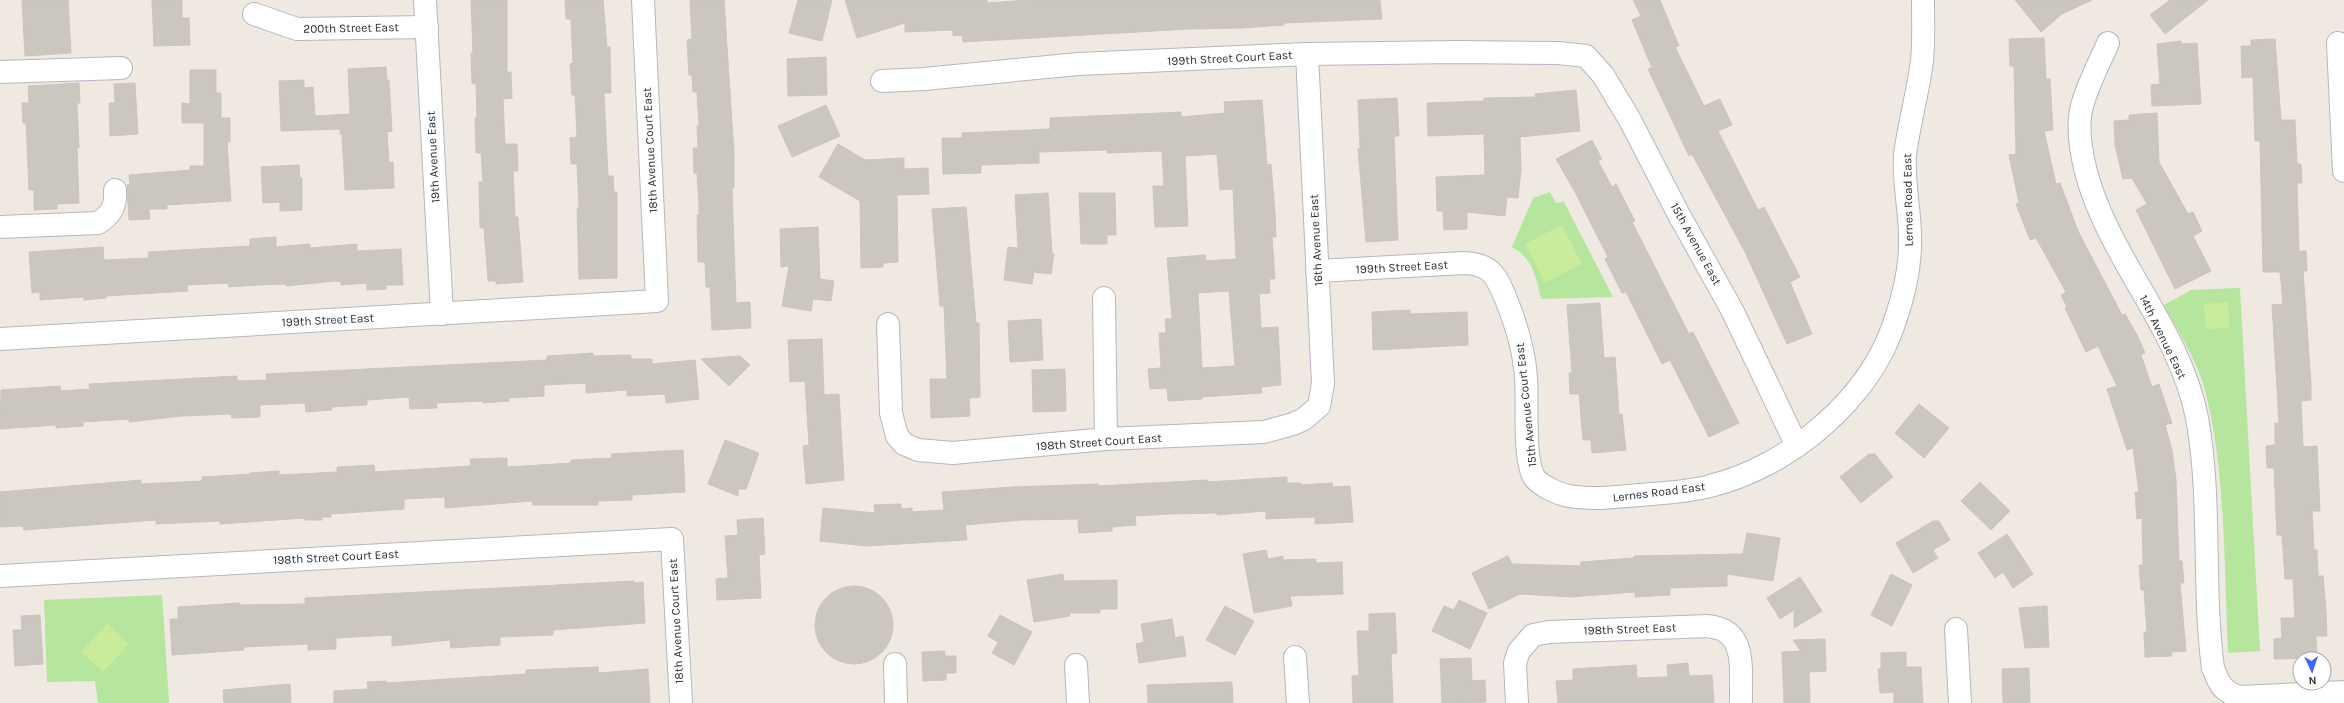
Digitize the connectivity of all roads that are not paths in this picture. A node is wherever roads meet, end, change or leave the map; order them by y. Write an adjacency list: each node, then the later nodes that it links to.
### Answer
1 (425, 0): 5 (street, 19th Avenue East)
2 (643, 0): 19 (street, 18th Avenue Court East)
3 (1923, 0): 25 (street, Lernes Road East)
4 (254, 14): 5 (street, 200th Street East)
5 (427, 27): 20 (street, 19th Avenue East)
6 (2108, 43): 33 (street, 14th Avenue East)
7 (2338, 43): 13 (street)
8 (1307, 54): 9 (street, 199th Street Court East); 12 (street, 199th Street Court East); 17 (street, 16th Avenue East)
9 (1578, 55): 25 (street, 15th Avenue East)
10 (121, 68): 11 (street)
11 (0, 72)
12 (882, 81)
13 (2344, 172)
14 (115, 190): 15 (street)
15 (0, 227)
16 (1486, 267): 17 (street, 199th Street East); 26 (street, 15th Avenue Court East)
17 (1318, 271): 23 (street, 16th Avenue East)
18 (1104, 298): 24 (street)
19 (657, 301): 20 (street, 199th Street East)
20 (442, 314): 22 (street, 199th Street East)
21 (888, 324): 24 (street, 198th Street Court East)
22 (0, 339)
23 (1304, 419): 24 (street, 198th Street Court East)
24 (1106, 439)
25 (1797, 446): 26 (street, Lernes Road East)
26 (1535, 478)
27 (672, 539): 28 (street, 198th Street Court East); 34 (street, 18th Avenue Court East)
28 (0, 576)
29 (1956, 629): 40 (street)
30 (1295, 656): 37 (street)
31 (895, 664): 35 (street)
32 (1076, 665): 36 (street)
33 (2344, 692)
34 (681, 703)
35 (896, 703)
36 (1078, 703)
37 (1298, 703)
38 (1517, 703): 39 (street, 198th Street East)
39 (1741, 703)
40 (1960, 703)

